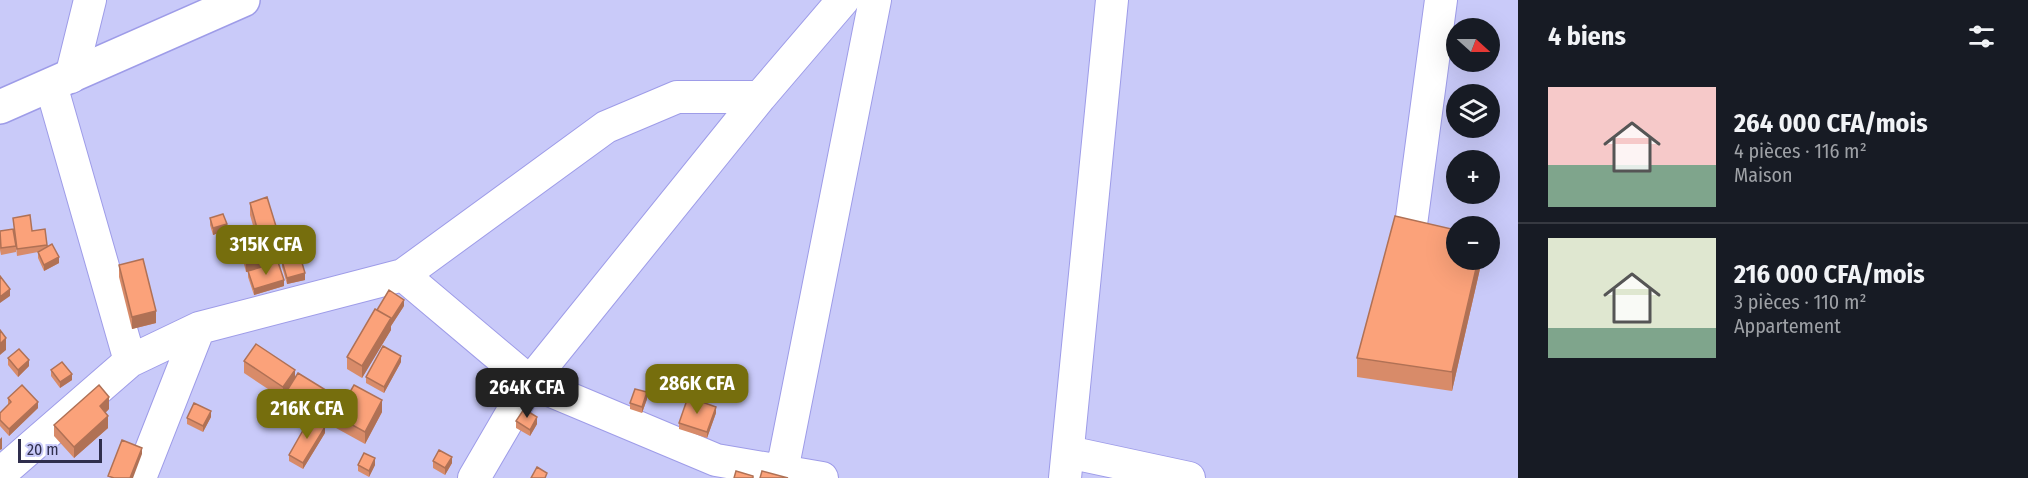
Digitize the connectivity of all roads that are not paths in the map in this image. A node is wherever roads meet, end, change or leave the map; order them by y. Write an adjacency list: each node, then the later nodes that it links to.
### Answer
1 (90, 0): 7 (street)
2 (243, 0): 7 (street)
3 (843, 0): 8 (street)
4 (875, 0): 17 (street)
5 (1112, 0): 15 (street)
6 (1441, 0): 10 (street)
7 (61, 81): 9 (street); 13 (street)
8 (760, 98): 11 (street); 14 (street)
9 (0, 107)
10 (1410, 232)
11 (403, 275): 12 (street); 14 (street)
12 (199, 328): 13 (street); 19 (street)
13 (130, 361): 18 (street)
14 (530, 382): 16 (street); 20 (street)
15 (1066, 465): 22 (street)
16 (712, 469): 17 (street)
17 (782, 471): 21 (street)
18 (0, 474)
19 (140, 478)
20 (474, 478)
21 (822, 478)
22 (1190, 478)

